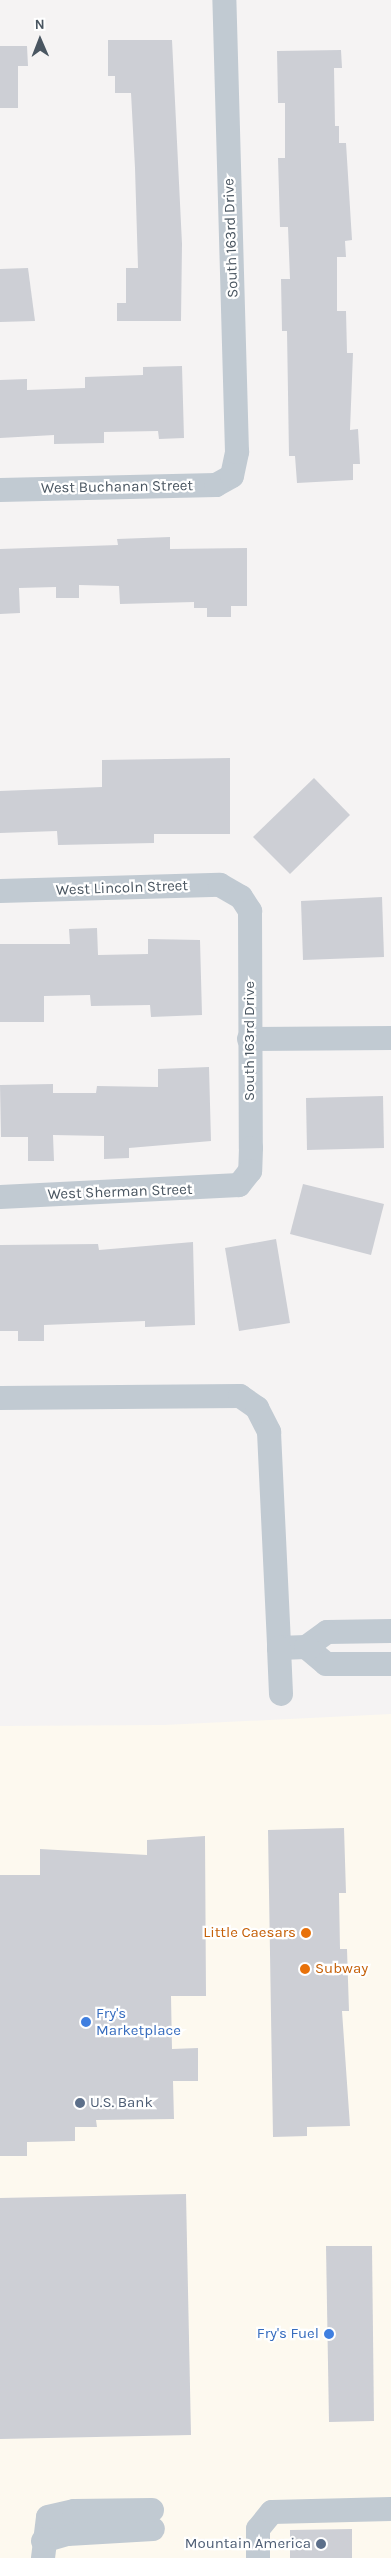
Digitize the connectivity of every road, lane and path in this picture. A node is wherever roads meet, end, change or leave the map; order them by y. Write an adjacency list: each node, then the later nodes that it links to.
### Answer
1 (224, 0): 2 (street, South 163rd Drive)
2 (232, 476): 3 (street, West Buchanan Street)
3 (0, 490)
4 (0, 891): 5 (street, West Lincoln Street)
5 (241, 897): 6 (street, South 163rd Drive)
6 (249, 1038): 7 (street); 8 (street, South 163rd Drive)
7 (391, 1038)
8 (239, 1185): 9 (street, West Sherman Street)
9 (0, 1196)
10 (0, 1398): 13 (street)
11 (386, 1631): 12 (street); 14 (street)
12 (306, 1647): 13 (street); 14 (street)
13 (279, 1648): 15 (street)
14 (387, 1664)
15 (281, 1694)
16 (391, 2509): 19 (street)
17 (152, 2520): 18 (street)
18 (43, 2549)
19 (258, 2558)

